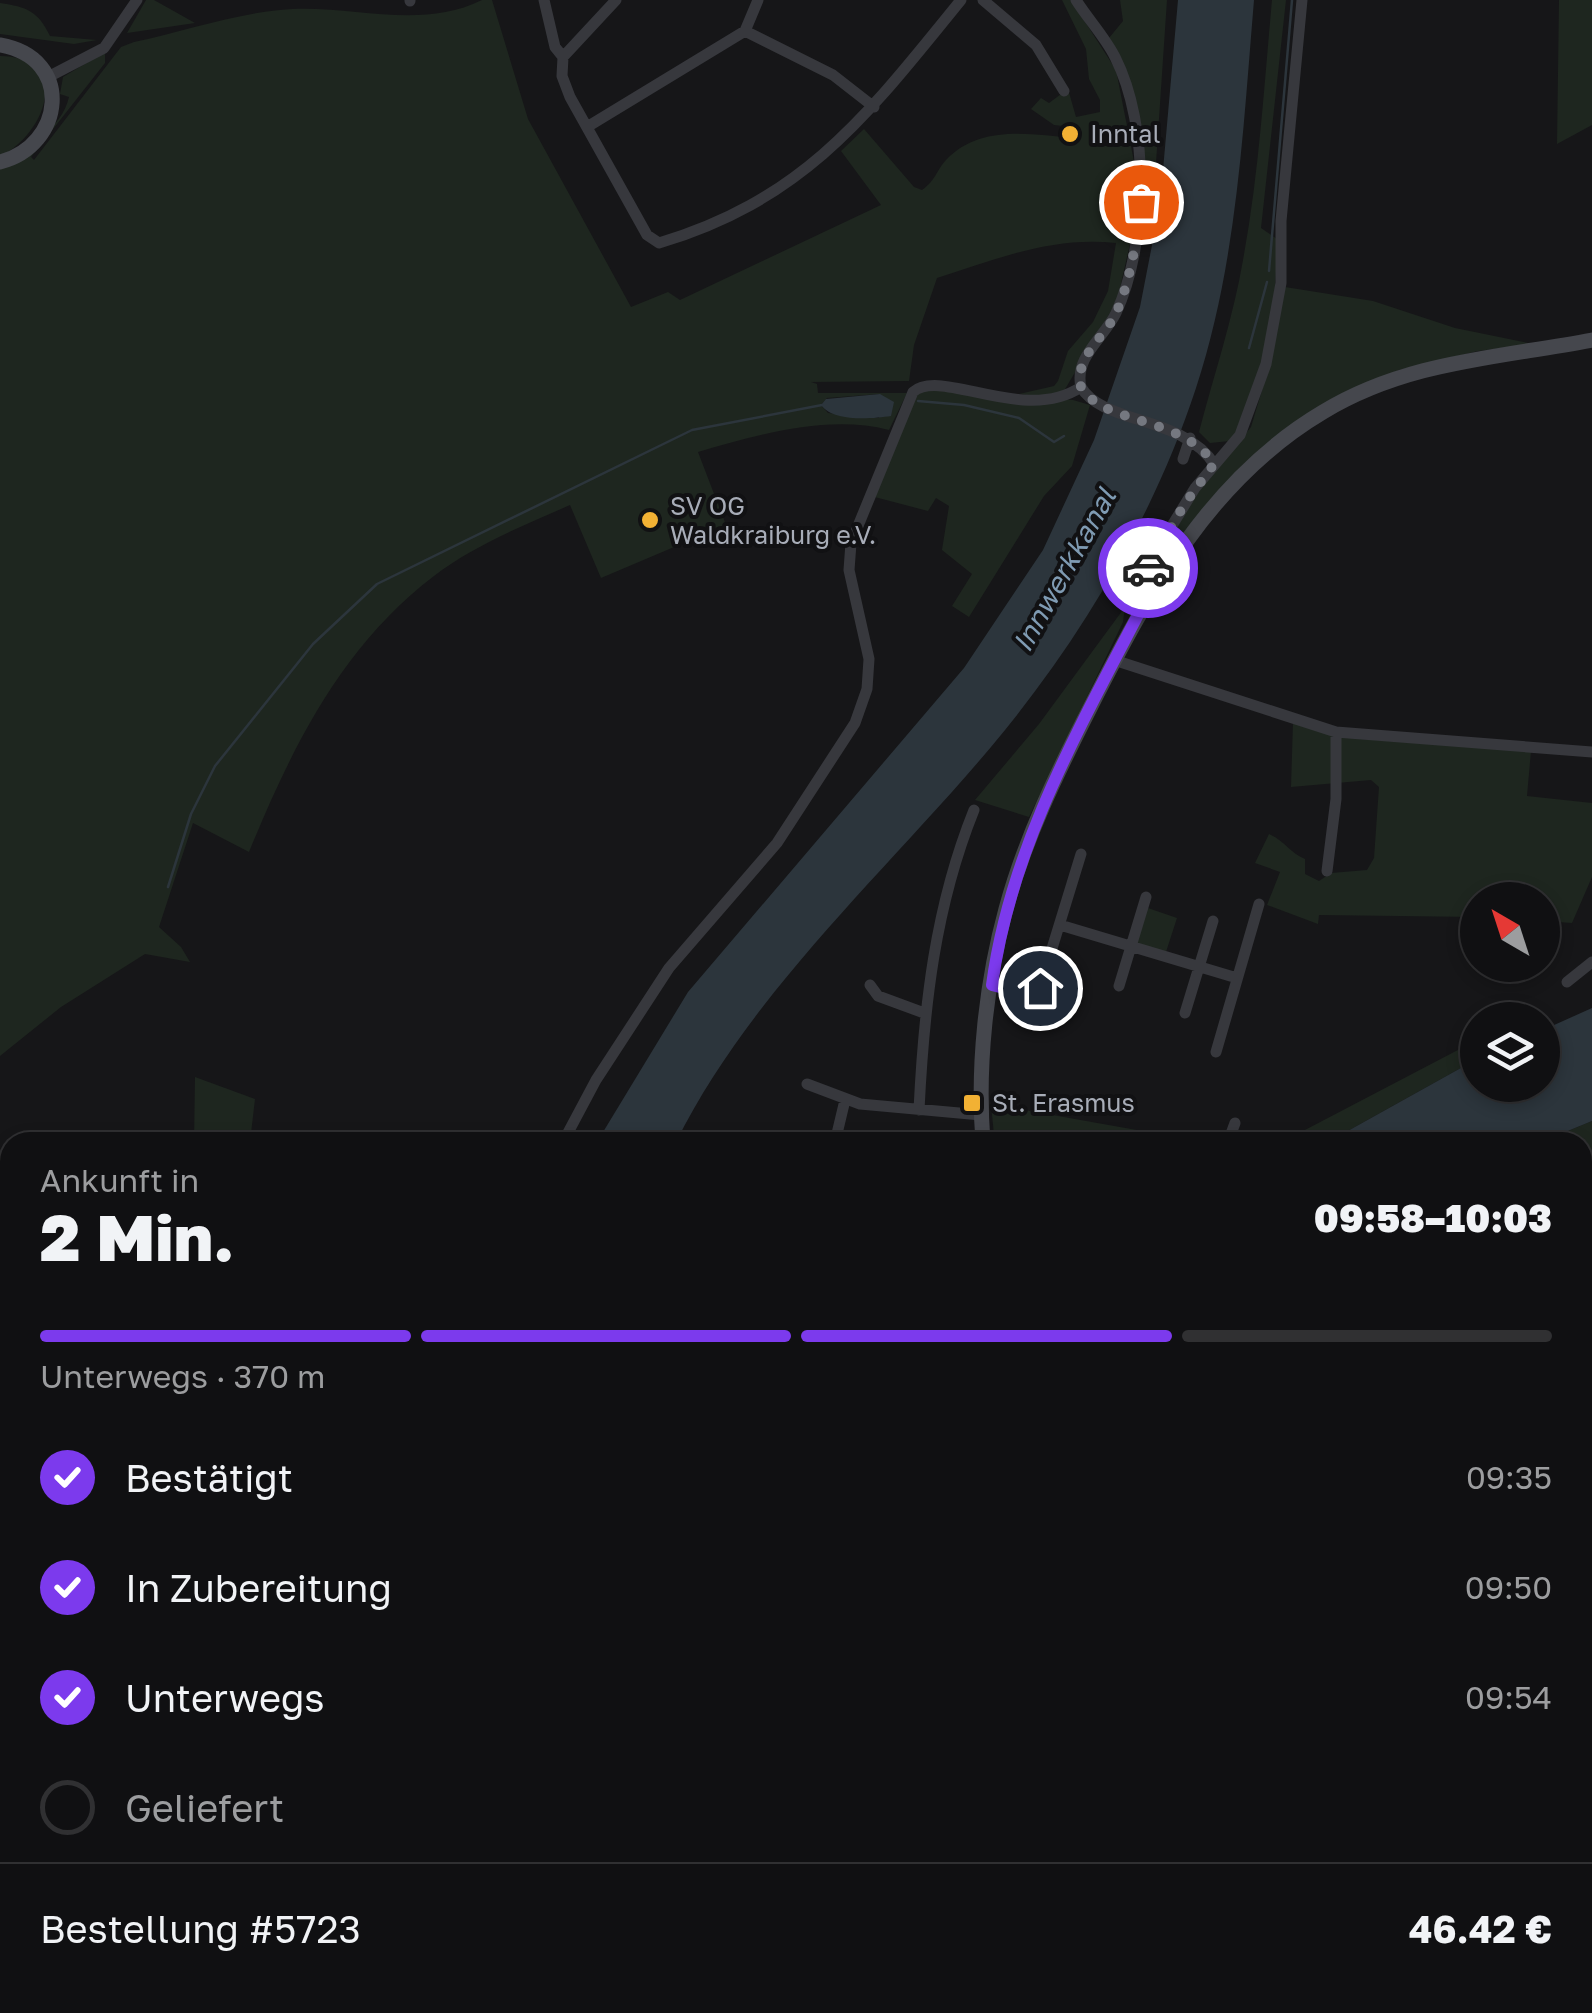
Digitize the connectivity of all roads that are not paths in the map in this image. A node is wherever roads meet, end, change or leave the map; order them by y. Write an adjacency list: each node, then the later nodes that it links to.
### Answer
1 (138, 0): 12 (street)
2 (544, 0): 11 (street)
3 (616, 0): 11 (street)
4 (758, 0): 9 (street)
5 (961, 0): 14 (street)
6 (983, 0): 13 (street)
7 (1076, 0): 18 (street)
8 (1302, 0): 21 (street)
9 (745, 32): 14 (street); 15 (street)
10 (0, 45): 12 (street)
11 (563, 57): 15 (street)
12 (50, 76): 16 (street)
13 (1064, 91)
14 (874, 107): 15 (street)
15 (587, 128)
16 (0, 162)
17 (1592, 340): 22 (street)
18 (1081, 387): 19 (street); 49 (street)
19 (1188, 437): 20 (street); 21 (street)
20 (1183, 459)
21 (1214, 464): 22 (street)
22 (1140, 611): 23 (street)
23 (1114, 660): 24 (street); 39 (street)
24 (1336, 732): 25 (street); 28 (street)
25 (1592, 752)
26 (974, 810): 41 (street)
27 (1081, 854): 32 (street)
28 (1327, 871)
29 (1146, 897): 33 (street)
30 (1259, 904): 36 (street)
31 (1214, 921): 35 (street)
32 (1060, 925): 33 (street); 39 (street)
33 (1130, 946): 35 (street); 40 (street)
34 (1592, 962): 37 (street)
35 (1199, 968): 36 (street); 42 (street)
36 (1237, 978): 43 (street)
37 (1567, 982)
38 (870, 985): 41 (street)
39 (992, 985): 47 (street)
40 (1119, 986)
41 (924, 1013): 46 (street)
42 (1185, 1013)
43 (1216, 1052)
44 (807, 1084): 45 (street)
45 (845, 1100): 46 (street); 50 (street)
46 (918, 1110): 47 (street)
47 (981, 1115): 51 (street)
48 (1235, 1123): 52 (street)
49 (569, 1132)
50 (837, 1132)
51 (982, 1132)
52 (1232, 1132)

